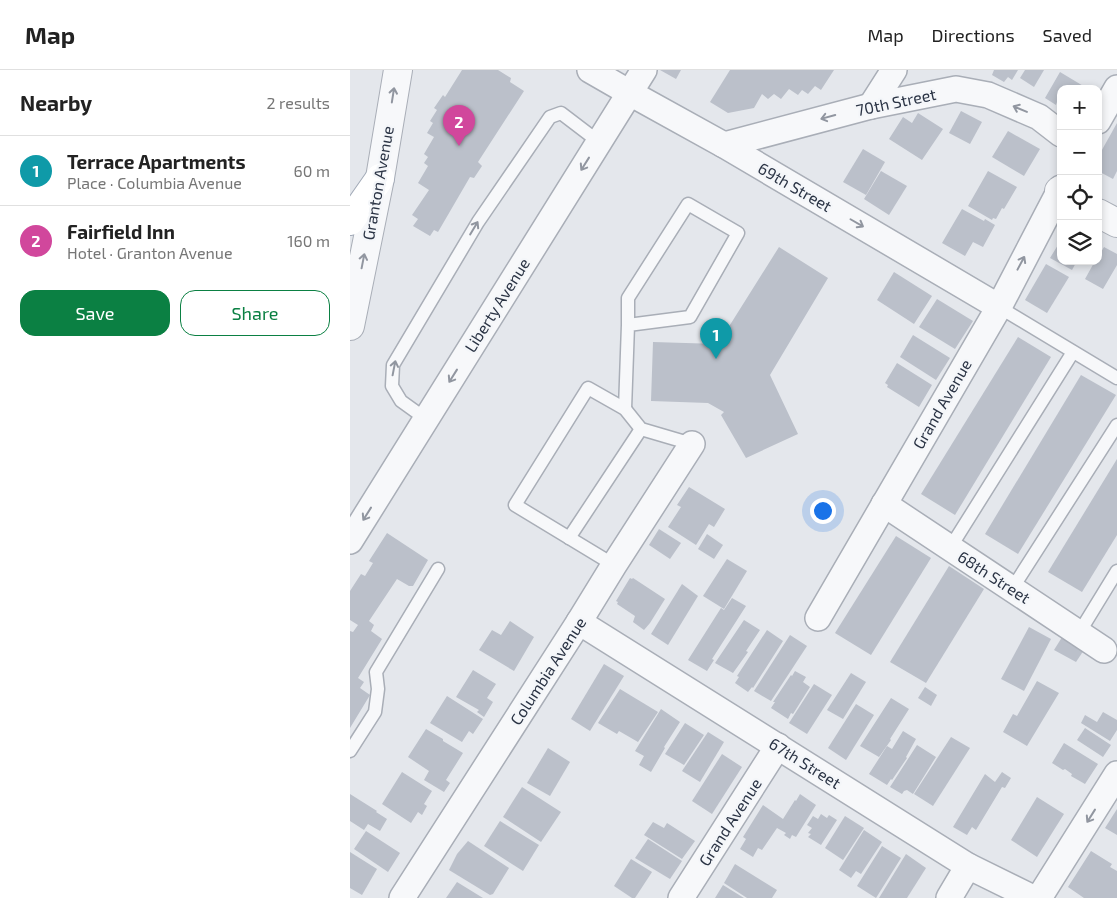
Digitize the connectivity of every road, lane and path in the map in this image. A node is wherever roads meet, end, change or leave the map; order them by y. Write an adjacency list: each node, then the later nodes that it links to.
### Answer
1 (398, 70): 12 (street, Granton Avenue, one-way to 1)
2 (590, 70): 6 (street, 69th Street)
3 (644, 70): 6 (street, Liberty Avenue)
4 (894, 70): 7 (street)
5 (1117, 88): 8 (street)
6 (630, 93): 10 (street, Liberty Avenue); 11 (street, 69th Street)
7 (871, 106): 9 (street, 70th Street, one-way to 7); 11 (street, 70th Street, one-way to 11)
8 (1102, 114)
9 (1057, 131)
10 (599, 142): 23 (street, Liberty Avenue, one-way to 23); 23 (lane, one-way to 10)
11 (724, 145): 17 (street, 69th Street, one-way to 17)
12 (380, 178): 15 (main road); 19 (street, Granton Avenue, one-way to 12)
13 (1057, 196): 17 (street, Grand Avenue, one-way to 13)
14 (1102, 214): 16 (street)
15 (350, 221)
16 (1117, 223)
17 (999, 306): 20 (lane); 27 (street, Grand Avenue)
18 (628, 325): 18 (lane); 22 (lane)
19 (350, 326)
20 (1074, 352): 21 (lane); 30 (lane)
21 (1117, 378)
22 (625, 409): 25 (lane); 28 (lane)
23 (426, 419): 29 (street, Liberty Avenue, one-way to 29)
24 (1117, 425): 34 (lane)
25 (640, 429): 26 (lane); 28 (lane)
26 (692, 444): 31 (street, Columbia Avenue)
27 (884, 504): 30 (street, 68th Street); 35 (street, Grand Avenue)
28 (570, 538): 31 (lane)
29 (350, 541)
30 (950, 548): 34 (street, 68th Street)
31 (614, 565): 36 (street, Columbia Avenue)
32 (438, 569): 40 (lane)
33 (1117, 571): 37 (lane)
34 (1012, 588): 37 (street, 68th Street)
35 (818, 618)
36 (579, 622): 39 (street, 67th Street); 43 (street, Columbia Avenue)
37 (1079, 633): 38 (street, 68th Street)
38 (1104, 650)
39 (778, 746): 42 (street, 67th Street); 44 (street, Grand Avenue)
40 (350, 751)
41 (1117, 774): 47 (street, one-way to 47)
42 (968, 866): 45 (street); 46 (street, 67th Street)
43 (402, 898)
44 (681, 898)
45 (949, 898)
46 (1033, 898)
47 (1039, 898)

